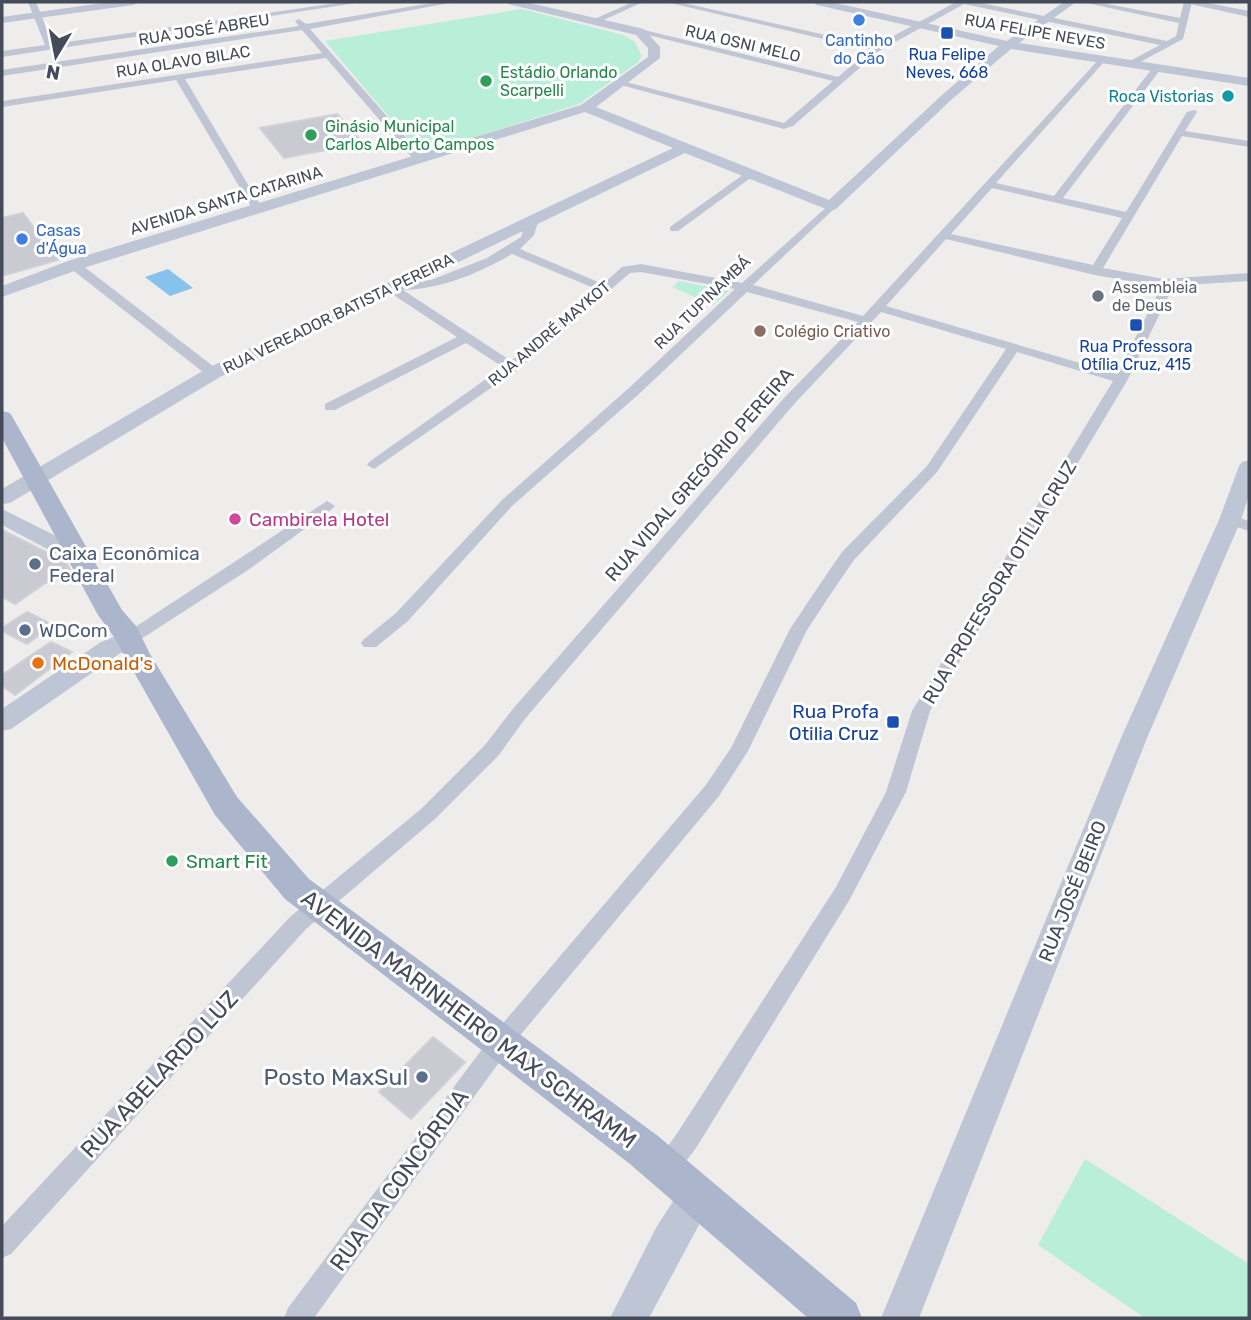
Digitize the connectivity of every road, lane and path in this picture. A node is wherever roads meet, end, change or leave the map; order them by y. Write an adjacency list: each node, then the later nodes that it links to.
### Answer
1 (32, 2): 16 (street)
2 (133, 2): 16 (street)
3 (283, 2): 14 (street)
4 (359, 2): 14 (street)
5 (451, 2): 22 (street, RUA JOSÉ ABREU)
6 (512, 2): 20 (street)
7 (639, 2): 20 (street)
8 (670, 2): 27 (street)
9 (817, 2): 21 (street, RUA FELIPE NEVES)
10 (963, 2): 17 (street); 21 (street)
11 (1071, 2): 17 (street, RUA TUPINAMBÁ)
12 (1086, 2): 19 (street)
13 (1188, 2): 15 (street); 19 (street)
14 (291, 12): 22 (street); 26 (street)
15 (1249, 13)
16 (37, 15): 18 (street); 26 (street)
17 (1044, 18): 24 (street); 25 (street, RUA TUPINAMBÁ)
18 (2, 20)
19 (1184, 21): 24 (street)
20 (594, 22): 23 (street)
21 (918, 24): 25 (street, RUA FELIPE NEVES); 27 (street)
22 (304, 28): 30 (street); 34 (street, RUA JOSÉ ABREU)
23 (640, 32): 28 (street, RUA OSNI MELO); 28 (street)
24 (1169, 44): 32 (street)
25 (1009, 45): 31 (street, RUA FELIPE NEVES); 49 (street, RUA TUPINAMBÁ)
26 (50, 47): 29 (street)
27 (876, 49): 36 (street)
28 (667, 50): 36 (street, RUA OSNI MELO); 38 (street, AVENIDA SANTA CATARINA)
29 (2, 54)
30 (327, 55): 35 (street, RUA OLAVO BILAC); 45 (street)
31 (1101, 60): 32 (street, RUA FELIPE NEVES); 47 (street, RUA VIDAL GREGÓRIO PEREIRA)
32 (1131, 64): 33 (street, RUA FELIPE NEVES)
33 (1157, 68): 37 (street, RUA FELIPE NEVES); 48 (street)
34 (2, 73)
35 (178, 77): 39 (street, RUA OLAVO BILAC); 50 (street)
36 (839, 80): 38 (street)
37 (1249, 82)
38 (622, 84): 40 (street, AVENIDA SANTA CATARINA)
39 (2, 104)
40 (586, 108): 44 (street); 45 (street, AVENIDA SANTA CATARINA)
41 (1192, 112): 42 (street)
42 (1179, 133): 43 (street); 51 (street)
43 (1249, 144)
44 (686, 148): 46 (street); 52 (street, RUA VEREADOR BATISTA PEREIRA)
45 (419, 159): 50 (street, AVENIDA SANTA CATARINA)
46 (751, 174): 49 (street); 53 (street)
47 (988, 184): 48 (street); 54 (street, RUA VIDAL GREGÓRIO PEREIRA)
48 (1056, 200): 51 (street)
49 (831, 206): 61 (street, RUA TUPINAMBÁ)
50 (257, 208): 56 (street, AVENIDA SANTA CATARINA)
51 (1129, 216): 57 (street)
52 (533, 219): 55 (street); 60 (street, RUA VEREADOR BATISTA PEREIRA)
53 (674, 229)
54 (942, 235): 57 (street); 64 (street, RUA VIDAL GREGÓRIO PEREIRA)
55 (511, 249): 60 (street); 62 (street)
56 (74, 265): 63 (street, AVENIDA SANTA CATARINA); 69 (street)
57 (1095, 271): 59 (street)
58 (1249, 277): 59 (street)
59 (1164, 283): 70 (street, RUA PROFESSORA OTÍLIA CRUZ)
60 (390, 287): 66 (street); 69 (street, RUA VEREADOR BATISTA PEREIRA)
61 (743, 287): 62 (street, RUA ANDRÉ MAYKOT); 65 (street, RUA ANDRÉ MAYKOT); 82 (street, RUA TUPINAMBÁ)
62 (603, 288): 68 (street, RUA ANDRÉ MAYKOT)
63 (2, 292)
64 (876, 307): 65 (street, RUA VIDAL GREGÓRIO PEREIRA); 67 (street)
65 (866, 321): 84 (street, RUA VIDAL GREGÓRIO PEREIRA)
66 (465, 338): 68 (street); 71 (street)
67 (1013, 348): 70 (street); 85 (street, RUA DA CONCÓRDIA)
68 (512, 367): 73 (street, RUA ANDRÉ MAYKOT)
69 (213, 373): 75 (street, RUA VEREADOR BATISTA PEREIRA)
70 (1121, 379): 86 (street, RUA PROFESSORA OTÍLIA CRUZ)
71 (330, 407)
72 (2, 419): 75 (main road, AVENIDA MARINHEIRO MAX SCHRAMM)
73 (374, 465)
74 (1249, 466): 79 (street, RUA JOSÉ BEIRO)
75 (35, 478): 76 (street, RUA VEREADOR BATISTA PEREIRA); 80 (main road, AVENIDA MARINHEIRO MAX SCHRAMM)
76 (2, 498)
77 (327, 506): 81 (street)
78 (2, 516): 80 (street)
79 (1240, 523): 92 (street, RUA JOSÉ BEIRO)
80 (78, 556): 81 (main road, AVENIDA MARINHEIRO MAX SCHRAMM)
81 (129, 639): 83 (street); 84 (main road, AVENIDA MARINHEIRO MAX SCHRAMM)
82 (370, 643)
83 (2, 722)
84 (318, 906): 85 (main road, AVENIDA MARINHEIRO MAX SCHRAMM); 88 (street, RUA ABELARDO LUZ)
85 (500, 1043): 86 (main road, AVENIDA MARINHEIRO MAX SCHRAMM); 89 (street, RUA DA CONCÓRDIA)
86 (664, 1169): 87 (main road, AVENIDA MARINHEIRO MAX SCHRAMM)
87 (697, 1195): 90 (street); 91 (main road, AVENIDA MARINHEIRO MAX SCHRAMM)
88 (2, 1245)
89 (298, 1318)
90 (629, 1318)
91 (841, 1318)
92 (900, 1318)

